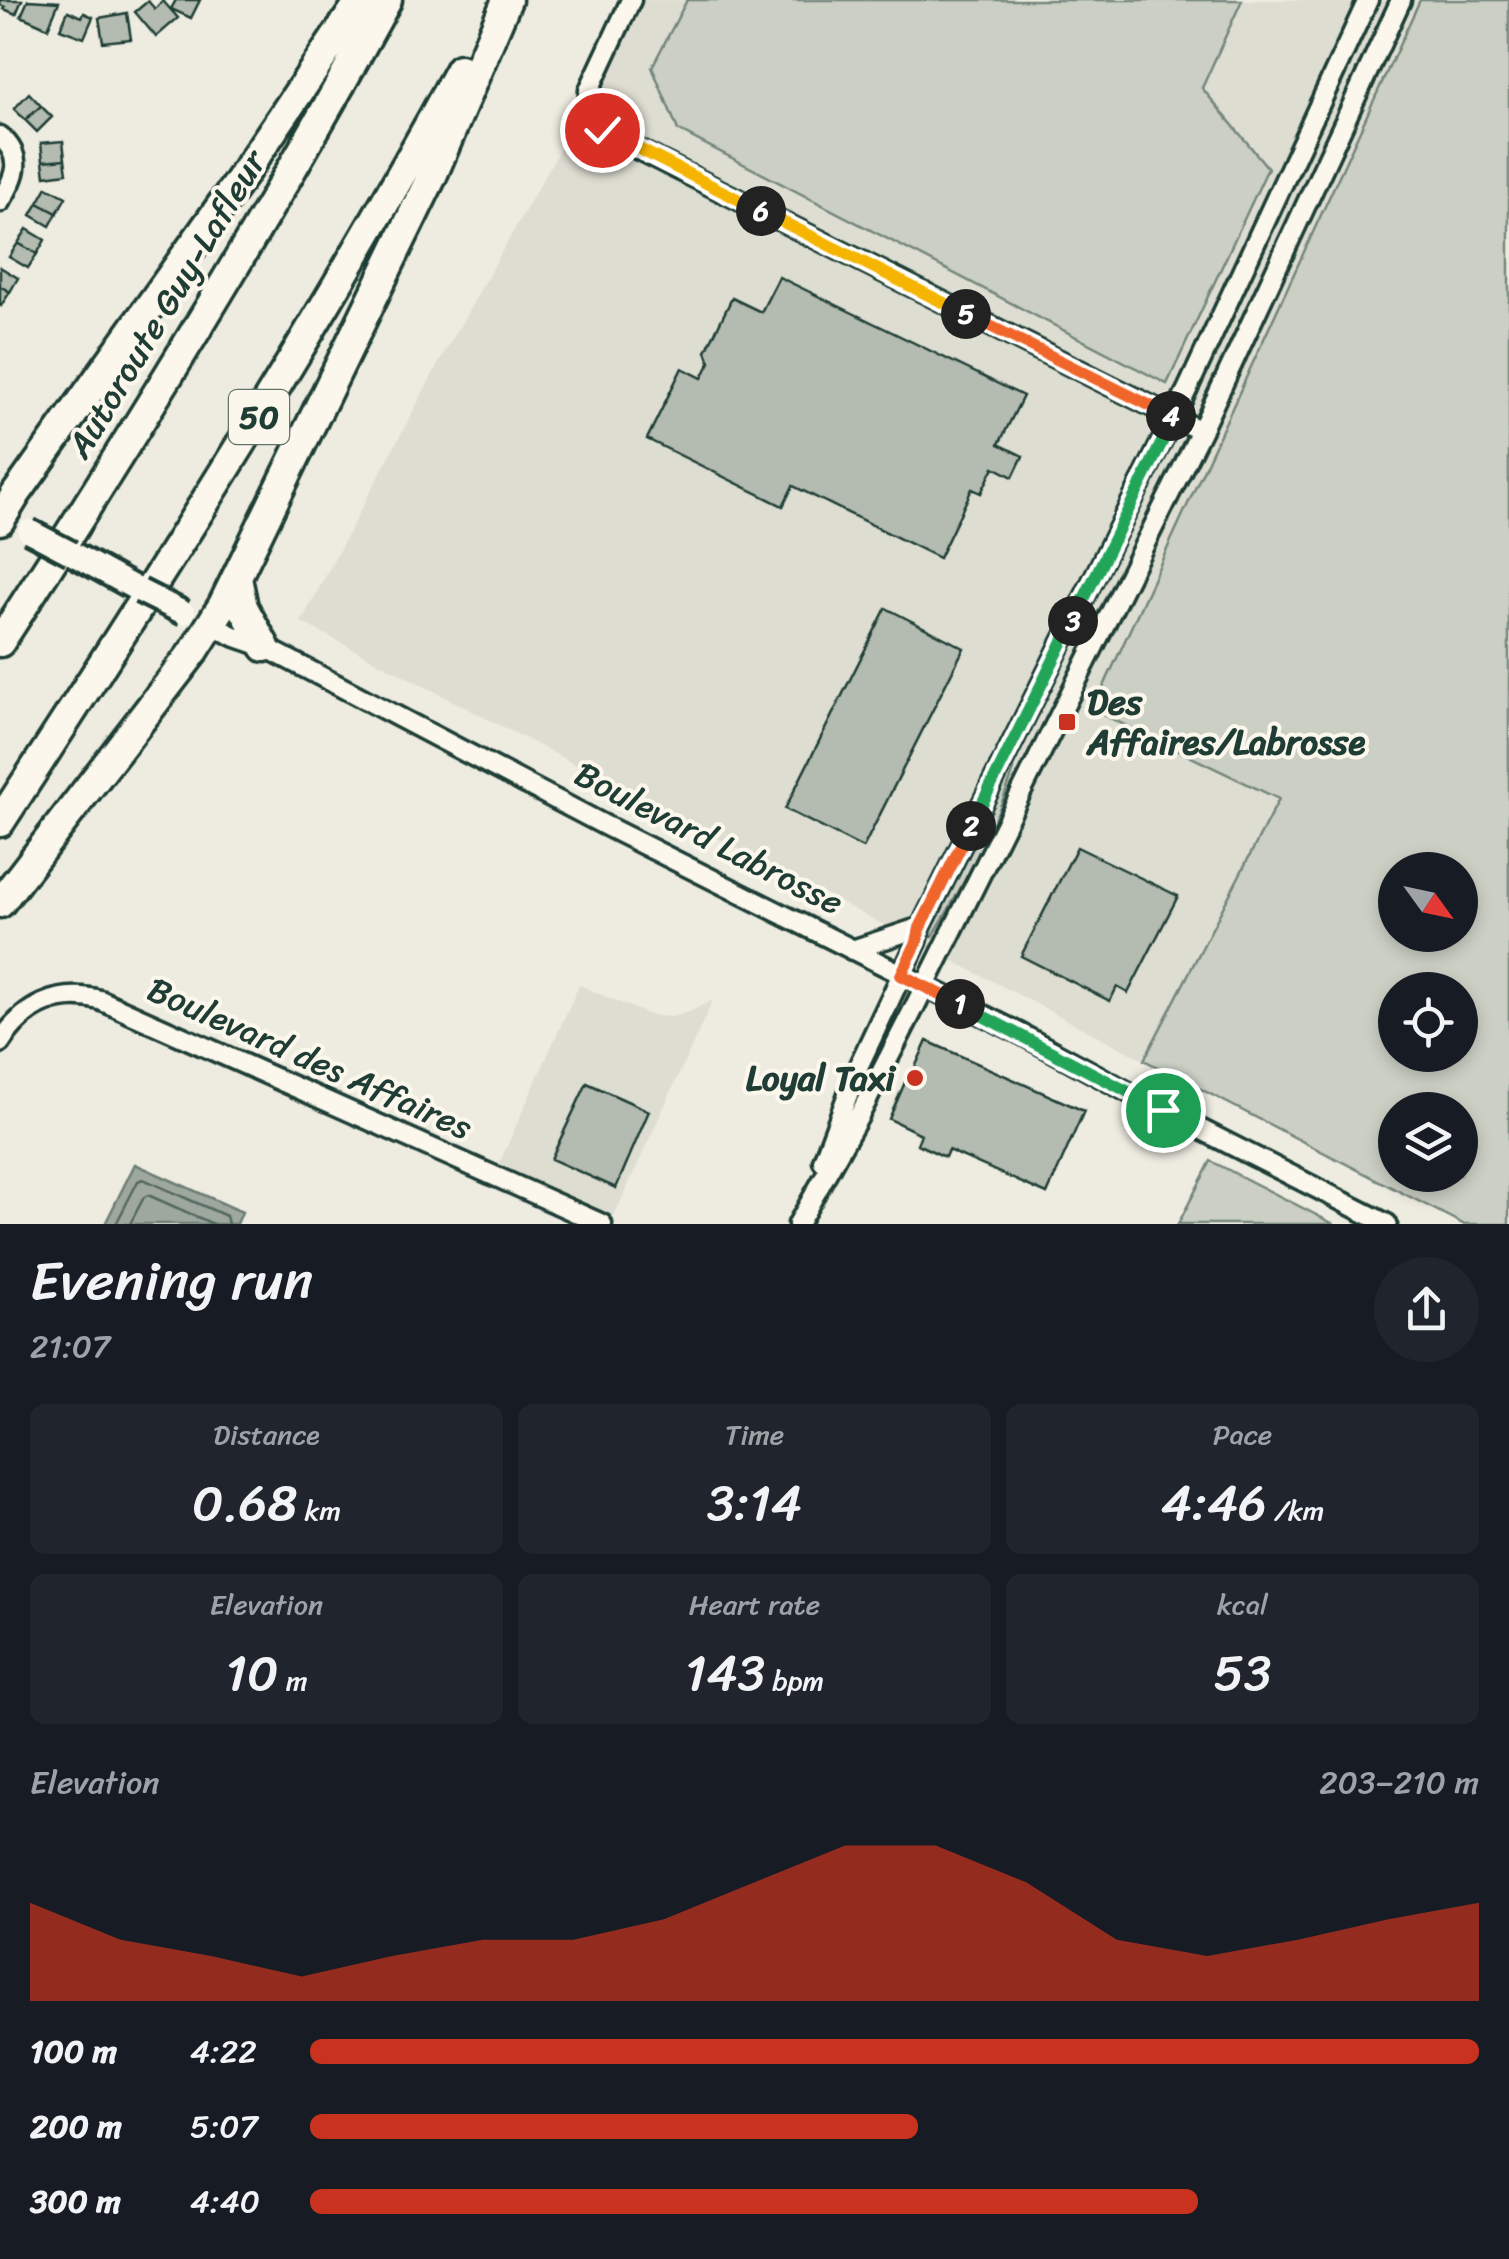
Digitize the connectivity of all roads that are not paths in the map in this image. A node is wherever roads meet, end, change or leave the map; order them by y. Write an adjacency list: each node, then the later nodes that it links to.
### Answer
1 (360, 0): 12 (highway)
2 (387, 0): 15 (highway, Autoroute Guy-Lafleur)
3 (498, 0): 17 (highway, 50)
4 (507, 0): 13 (highway)
5 (631, 0): 10 (street)
6 (1368, 0): 10 (street)
7 (1401, 0): 11 (street)
8 (0, 136): 9 (street)
9 (0, 202)
10 (1174, 418): 11 (street); 19 (street)
11 (1201, 431): 22 (street)
12 (0, 518): 14 (main road, Boulevard Labrosse, bridge)
13 (236, 578): 14 (highway); 16 (highway)
14 (211, 626): 16 (street, Boulevard Labrosse); 18 (highway)
15 (0, 642)
16 (265, 647): 20 (street, Boulevard Labrosse)
17 (0, 822)
18 (0, 903)
19 (920, 928): 20 (street); 21 (street)
20 (852, 950): 21 (street, Boulevard Labrosse)
21 (901, 975): 22 (street, Boulevard Labrosse); 24 (street)
22 (924, 986): 24 (street); 26 (street, Boulevard Labrosse)
23 (0, 1042): 25 (street, Boulevard des Affaires)
24 (802, 1216)
25 (602, 1224)
26 (1387, 1224)

